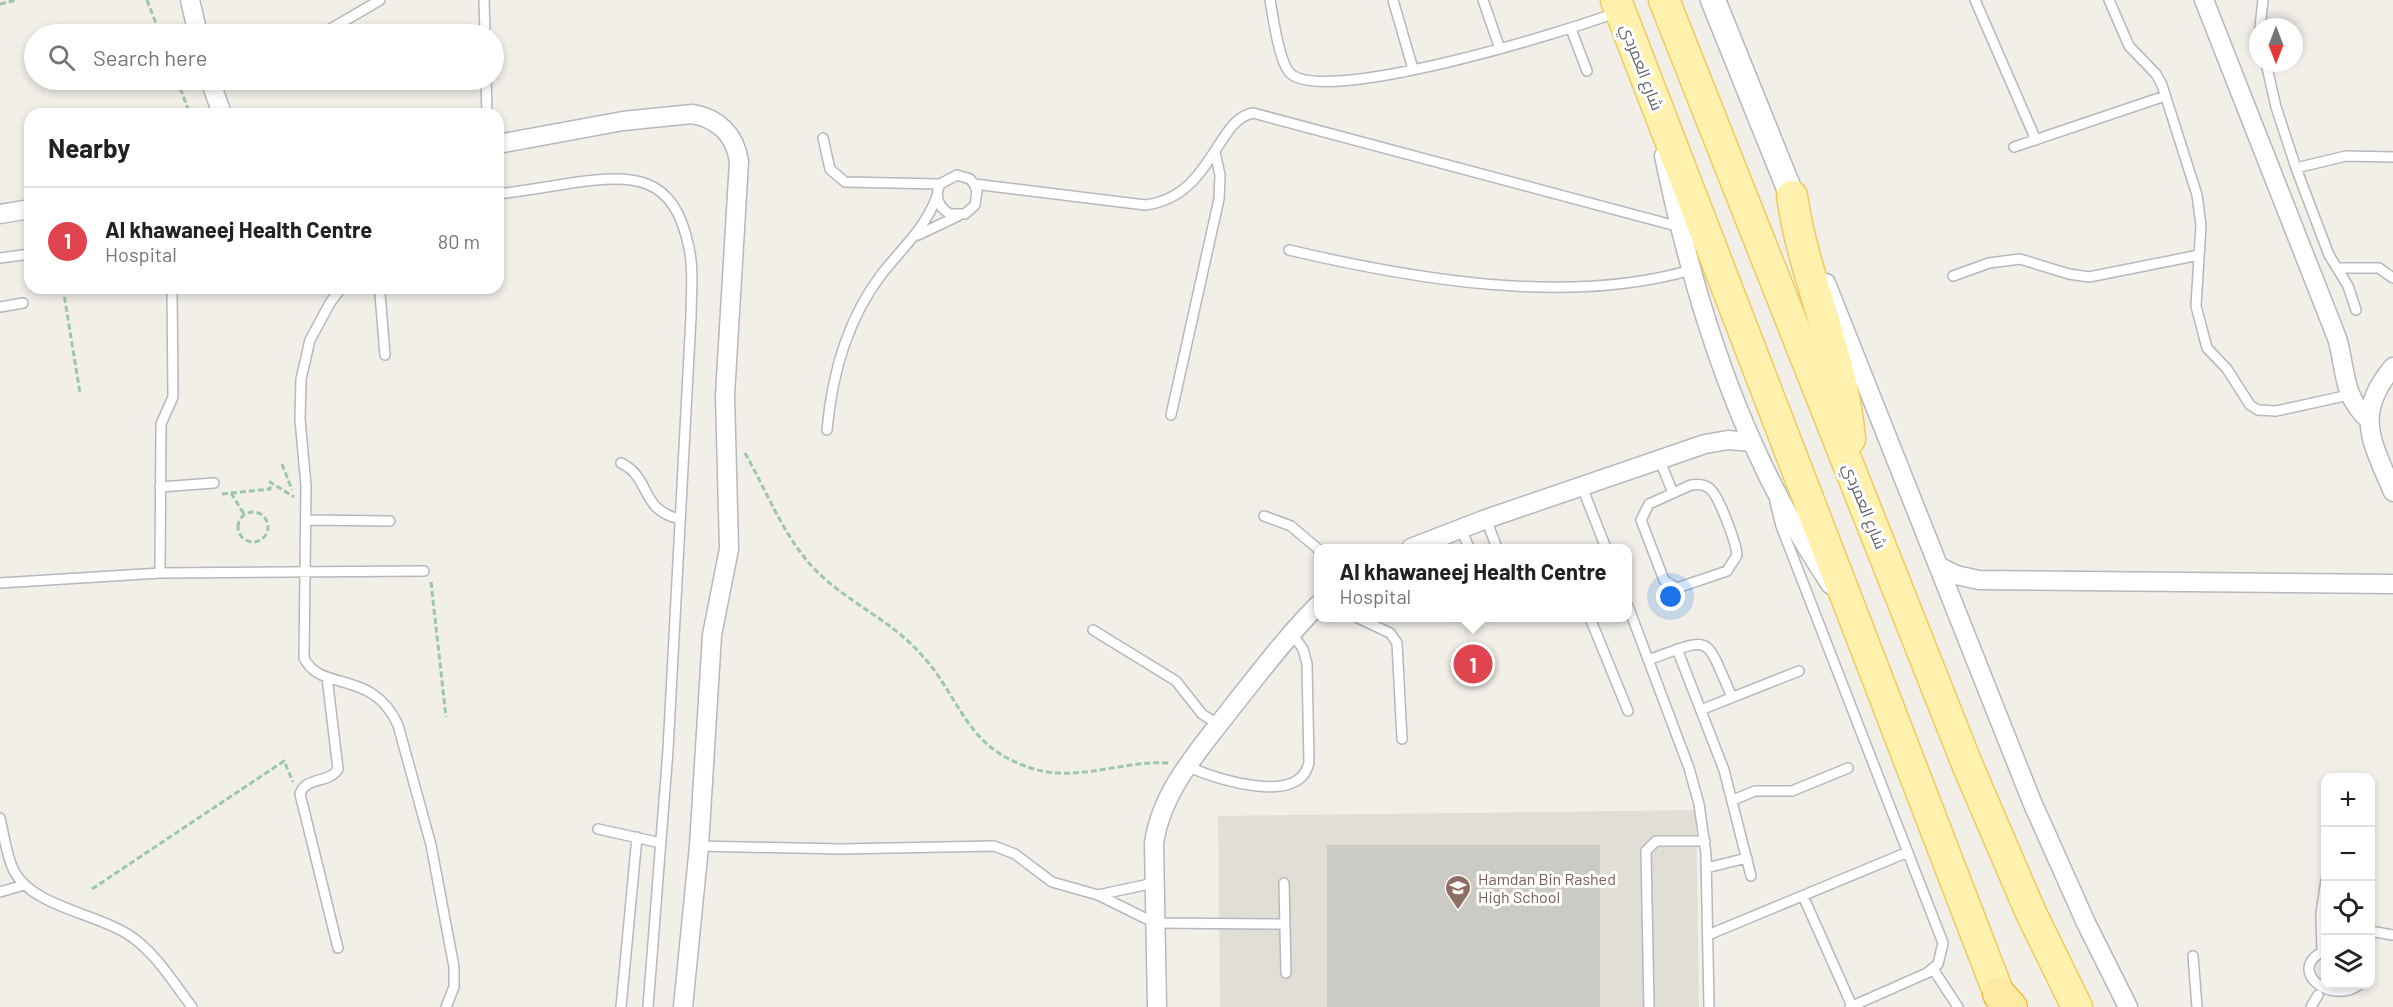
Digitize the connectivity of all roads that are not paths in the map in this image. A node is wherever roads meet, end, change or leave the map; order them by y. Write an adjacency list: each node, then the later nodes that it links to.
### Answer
1 (190, 0): 15 (street)
2 (380, 0): 16 (lane)
3 (484, 0): 17 (lane)
4 (1270, 0): 20 (lane)
5 (1393, 0): 20 (lane)
6 (1484, 0): 19 (lane)
7 (1664, 0): 70 (main road, شارع العمردي)
8 (1713, 0): 40 (street)
9 (1975, 0): 30 (lane)
10 (2109, 0): 26 (lane)
11 (2204, 0): 62 (street)
12 (2263, 0): 14 (lane)
13 (1618, 5): 18 (lane); 25 (main road, شارع العمردي)
14 (2261, 18)
15 (196, 24)
16 (339, 24)
17 (485, 24)
18 (1571, 29): 19 (lane); 21 (lane)
19 (1500, 49): 20 (lane)
20 (1413, 69)
21 (1587, 71)
22 (2268, 72): 35 (lane)
23 (214, 90): 27 (street)
24 (486, 90): 28 (lane)
25 (1653, 95): 44 (street); 98 (main road, شارع العمردي)
26 (2165, 96): 30 (lane); 48 (lane)
27 (220, 108)
28 (487, 108)
29 (823, 138): 36 (lane)
30 (2036, 140): 32 (lane)
31 (504, 143): 120 (street)
32 (2014, 147)
33 (1215, 152): 37 (lane); 44 (lane); 63 (lane)
34 (2393, 156): 35 (lane)
35 (2296, 168): 50 (lane)
36 (940, 184): 37 (lane); 39 (lane)
37 (974, 184): 43 (lane)
38 (504, 193): 78 (lane)
39 (937, 196): 43 (lane); 45 (lane)
40 (1792, 196): 70 (main road); 88 (street)
41 (24, 210): 42 (street)
42 (0, 214)
43 (958, 216): 45 (lane)
44 (1680, 227): 51 (street)
45 (915, 236): 65 (lane)
46 (1289, 250): 51 (lane)
47 (24, 255): 49 (lane)
48 (2199, 255): 53 (lane); 62 (lane)
49 (0, 258)
50 (2337, 268): 52 (lane); 59 (lane)
51 (1691, 270): 66 (street)
52 (2392, 275)
53 (1953, 276)
54 (172, 294): 72 (lane)
55 (337, 294): 80 (lane)
56 (380, 294): 60 (lane)
57 (23, 303): 58 (lane)
58 (0, 307)
59 (2356, 310)
60 (385, 355)
61 (2393, 367): 64 (street)
62 (2349, 394): 64 (street)
63 (1171, 415)
64 (2368, 419): 69 (street)
65 (827, 430)
66 (1750, 442): 67 (street); 76 (street)
67 (1660, 461): 73 (street); 75 (lane)
68 (621, 463): 78 (lane)
69 (2388, 469): 74 (street)
70 (1851, 472): 154 (main road, شارع العمردي)
71 (214, 483): 72 (lane)
72 (160, 487): 91 (lane)
73 (1582, 487): 79 (street); 86 (lane)
74 (2393, 492)
75 (1673, 493): 75 (lane)
76 (1775, 493): 98 (street); 121 (lane)
77 (1264, 516): 87 (lane)
78 (680, 519): 119 (lane)
79 (1486, 519): 82 (street); 85 (lane)
80 (307, 520): 81 (lane); 90 (lane)
81 (390, 521)
82 (1461, 528): 83 (street); 84 (lane)
83 (1423, 544)
84 (1467, 544)
85 (1495, 544)
86 (1604, 544)
87 (1314, 546)
88 (1938, 566): 92 (street); 96 (street)
89 (424, 571): 90 (lane)
90 (306, 572): 91 (lane); 106 (lane)
91 (160, 573): 93 (lane)
92 (1979, 580): 94 (street); 96 (street)
93 (0, 583)
94 (2393, 584)
95 (1314, 609): 102 (street)
96 (1957, 614): 155 (street)
97 (1632, 617): 104 (lane)
98 (1855, 618): 143 (main road, شارع العمردي)
99 (1367, 622): 111 (lane)
100 (1592, 622): 109 (lane)
101 (1093, 630): 110 (lane)
102 (1291, 632): 110 (street); 112 (lane)
103 (1677, 649): 104 (lane); 107 (lane); 108 (lane)
104 (1648, 660): 118 (lane)
105 (1799, 671): 107 (lane)
106 (327, 677): 136 (lane); 145 (lane)
107 (1732, 697): 108 (lane)
108 (1703, 709): 114 (lane)
109 (1628, 711)
110 (1219, 725): 112 (street)
111 (1402, 739)
112 (1186, 766): 125 (street)
113 (1848, 768): 114 (lane)
114 (1733, 800): 122 (lane)
115 (0, 818): 127 (lane)
116 (598, 829): 117 (lane)
117 (637, 837): 119 (lane); 146 (lane)
118 (1705, 841): 123 (lane); 150 (lane)
119 (661, 843): 147 (lane)
120 (699, 846): 129 (lane); 148 (street)
121 (1908, 852): 130 (lane); 139 (lane)
122 (1747, 858): 123 (lane); 124 (lane)
123 (1706, 868): 134 (lane)
124 (1751, 876)
125 (1154, 883): 129 (lane); 131 (street)
126 (1284, 883): 132 (lane)
127 (24, 885): 128 (lane); 144 (lane)
128 (0, 892)
129 (1098, 895): 131 (lane)
130 (1803, 896): 134 (lane); 152 (lane)
131 (1155, 923): 132 (lane); 149 (street)
132 (1285, 924): 140 (lane)
133 (2375, 932): 135 (lane)
134 (1708, 934): 151 (lane)
135 (2393, 935)
136 (338, 948)
137 (2321, 953): 142 (lane)
138 (2193, 956): 156 (lane)
139 (1933, 969): 152 (lane); 153 (lane)
140 (1286, 973)
141 (2356, 989): 142 (lane)
142 (2318, 995): 157 (lane)
143 (2005, 1003)
144 (192, 1007)
145 (446, 1007)
146 (621, 1007)
147 (648, 1007)
148 (683, 1007)
149 (1157, 1007)
150 (1649, 1007)
151 (1709, 1007)
152 (1851, 1007)
153 (1958, 1007)
154 (2077, 1007)
155 (2128, 1007)
156 (2197, 1007)
157 (2311, 1007)

